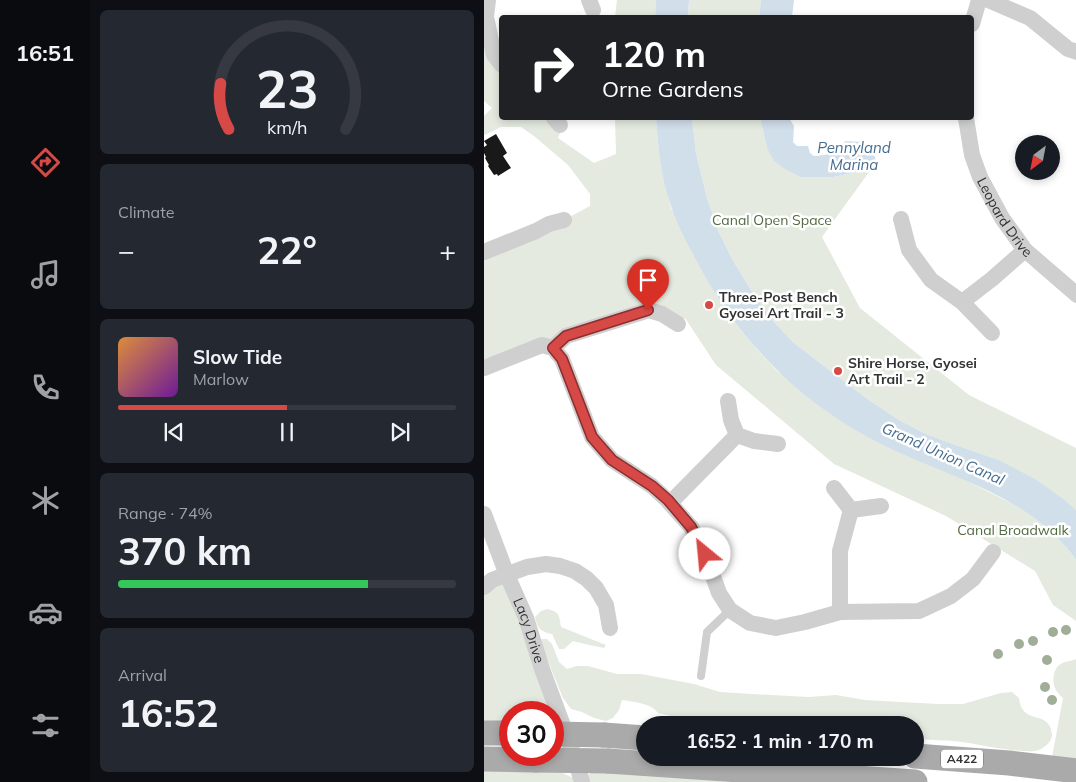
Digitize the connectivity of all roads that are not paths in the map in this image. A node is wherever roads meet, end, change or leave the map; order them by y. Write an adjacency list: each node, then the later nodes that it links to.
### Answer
1 (488, 0): 6 (street)
2 (979, 0): 4 (street)
3 (988, 0): 5 (street)
4 (974, 17)
5 (1076, 52)
6 (499, 61)
7 (966, 120): 10 (street, Leopard Drive)
8 (901, 219): 13 (street)
9 (564, 220): 11 (street)
10 (1025, 250): 12 (street, Leopard Drive); 13 (street)
11 (484, 252)
12 (1076, 295)
13 (962, 302): 15 (street)
14 (678, 324): 16 (street)
15 (992, 333)
16 (553, 348): 17 (street); 22 (street)
17 (484, 368)
18 (728, 401): 19 (street)
19 (737, 435): 20 (street); 22 (street)
20 (778, 444)
21 (834, 488): 24 (street)
22 (670, 502): 29 (street)
23 (880, 506): 24 (street)
24 (851, 510): 30 (street)
25 (484, 514): 27 (street, Lacy Drive)
26 (993, 552): 30 (street)
27 (508, 575): 28 (street); 31 (street); 33 (street, Lacy Drive)
28 (484, 587)
29 (730, 610): 30 (street); 32 (lane)
30 (840, 612)
31 (610, 628)
32 (701, 676)
33 (551, 701)
34 (484, 733): 35 (main road)
35 (499, 734)
36 (636, 737): 37 (main road, bridge)
37 (564, 741)
38 (564, 745): 42 (street, Lacy Drive)
39 (924, 757): 41 (main road, A422)
40 (484, 759): 43 (main road, bridge)
41 (1076, 771)
42 (582, 782)
43 (915, 782)

